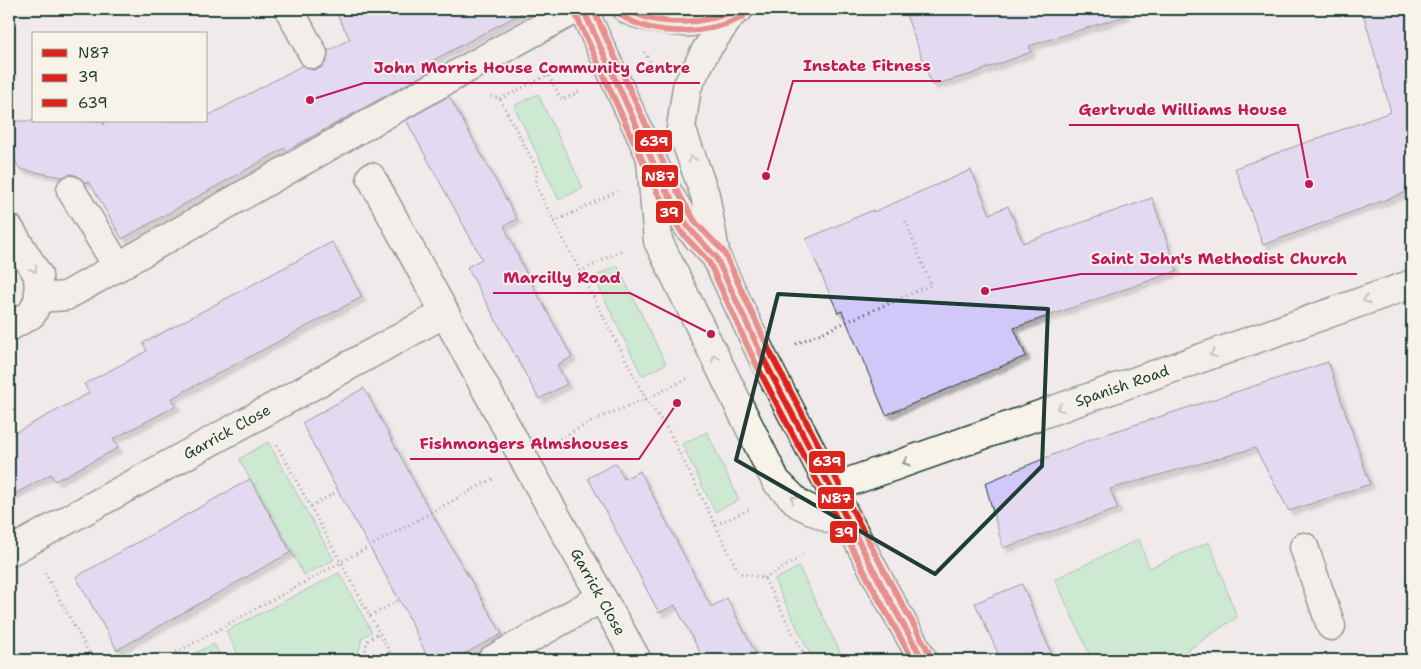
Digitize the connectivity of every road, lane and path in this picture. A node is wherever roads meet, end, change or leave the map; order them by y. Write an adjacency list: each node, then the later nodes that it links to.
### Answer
1 (289, 9): 6 (main road)
2 (576, 9): 19 (main road)
3 (583, 9): 8 (main road)
4 (627, 9): 5 (main road)
5 (736, 10): 12 (main road, one-way to 5)
6 (313, 54)
7 (580, 91): 14 (path)
8 (650, 154): 16 (main road); 21 (main road)
9 (371, 177): 24 (main road, Garrick Close)
10 (623, 188): 14 (path)
11 (71, 190): 19 (main road)
12 (705, 195): 16 (main road); 18 (main road)
13 (905, 220): 26 (path)
14 (554, 222): 20 (path)
15 (9, 228): 23 (main road, one-way to 23)
16 (689, 228): 18 (main road); 21 (main road)
17 (614, 254): 20 (path)
18 (716, 257): 26 (main road)
19 (118, 267): 23 (main road)
20 (580, 272): 28 (path)
21 (673, 272): 37 (main road, one-way to 21)
22 (1412, 284): 32 (main road, Spanish Road, one-way to 32)
23 (39, 298): 25 (main road)
24 (445, 314): 29 (main road, Garrick Close); 31 (main road, Garrick Close)
25 (9, 327)
26 (763, 358): 32 (main road)
27 (681, 382): 28 (path)
28 (646, 399): 30 (path); 36 (path)
29 (259, 414): 35 (path); 38 (main road, Garrick Close)
30 (574, 431)
31 (525, 461): 41 (path); 43 (main road, Garrick Close)
32 (832, 488): 37 (main road)
33 (337, 492): 35 (path)
34 (757, 505): 36 (path)
35 (311, 506): 41 (path)
36 (716, 525): 42 (path)
37 (852, 529): 56 (main road)
38 (18, 547): 50 (path)
39 (1304, 547): 46 (main road)
40 (803, 555): 42 (path)
41 (340, 563): 45 (path); 48 (path)
42 (764, 578): 55 (path)
43 (602, 598): 53 (main road); 54 (main road, Garrick Close)
44 (399, 600): 45 (path)
45 (370, 616): 47 (path)
46 (1330, 626)
47 (379, 633): 49 (path); 52 (path)
48 (172, 658): 51 (path)
49 (393, 658)
50 (93, 660)
51 (163, 660)
52 (364, 660)
53 (492, 660)
54 (637, 660)
55 (807, 660)
56 (923, 660)

